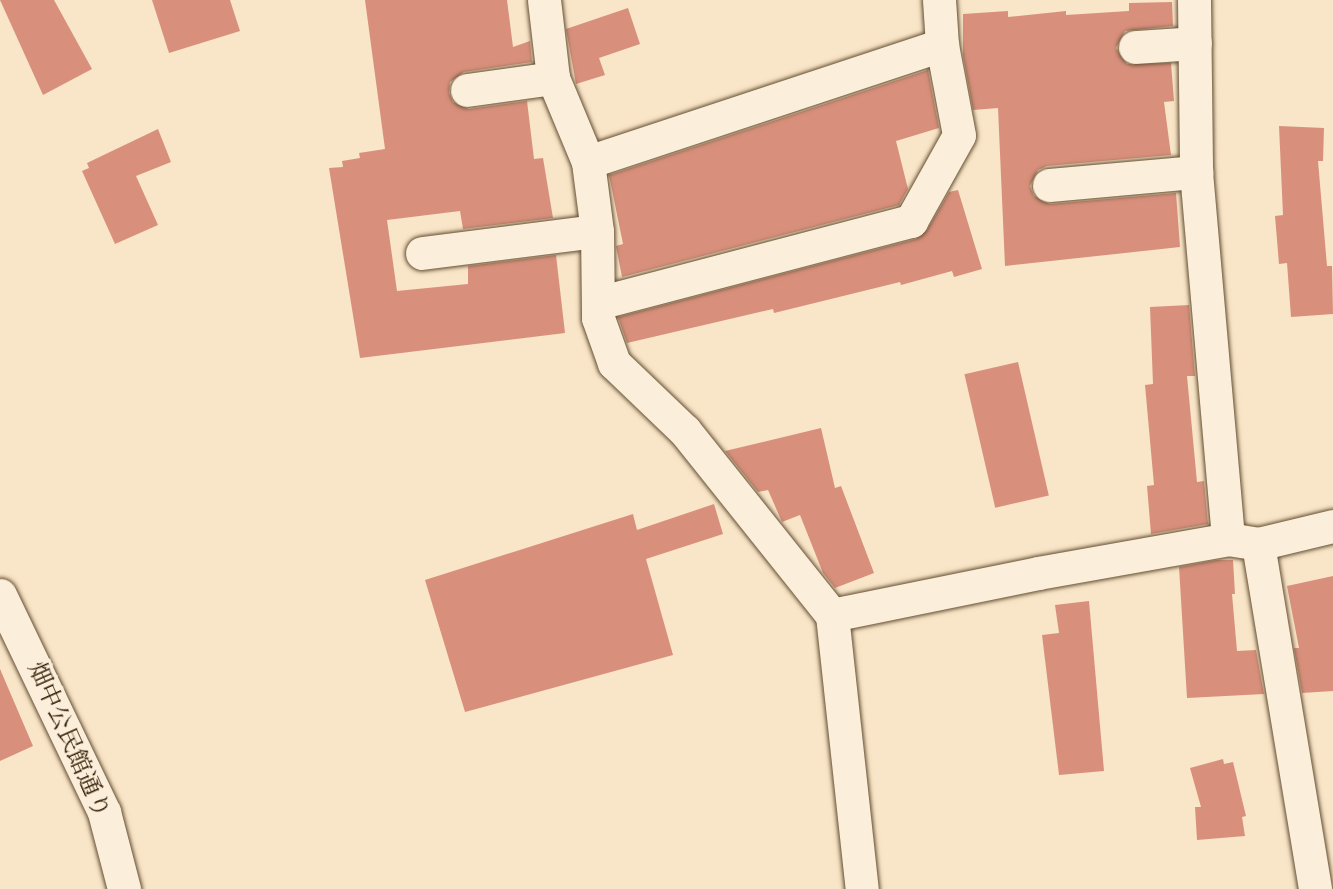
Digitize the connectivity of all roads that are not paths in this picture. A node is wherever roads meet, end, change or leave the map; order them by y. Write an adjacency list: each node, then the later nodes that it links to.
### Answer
1 (544, 0): 7 (street)
2 (939, 0): 5 (street)
3 (1194, 0): 4 (street)
4 (1195, 43): 6 (street); 10 (street)
5 (942, 45): 9 (street); 14 (street)
6 (1136, 46)
7 (553, 78): 8 (street); 9 (street)
8 (467, 90)
9 (588, 162): 12 (street)
10 (1196, 172): 11 (street); 16 (street)
11 (1049, 185)
12 (597, 231): 13 (street); 14 (street)
13 (422, 253)
14 (598, 303): 18 (street)
15 (1333, 526): 16 (street)
16 (1243, 542): 18 (street); 21 (street)
17 (0, 595): 19 (street, 畑中公民館通り)
18 (832, 615): 20 (street)
19 (124, 889)
20 (862, 889)
21 (1315, 889)

